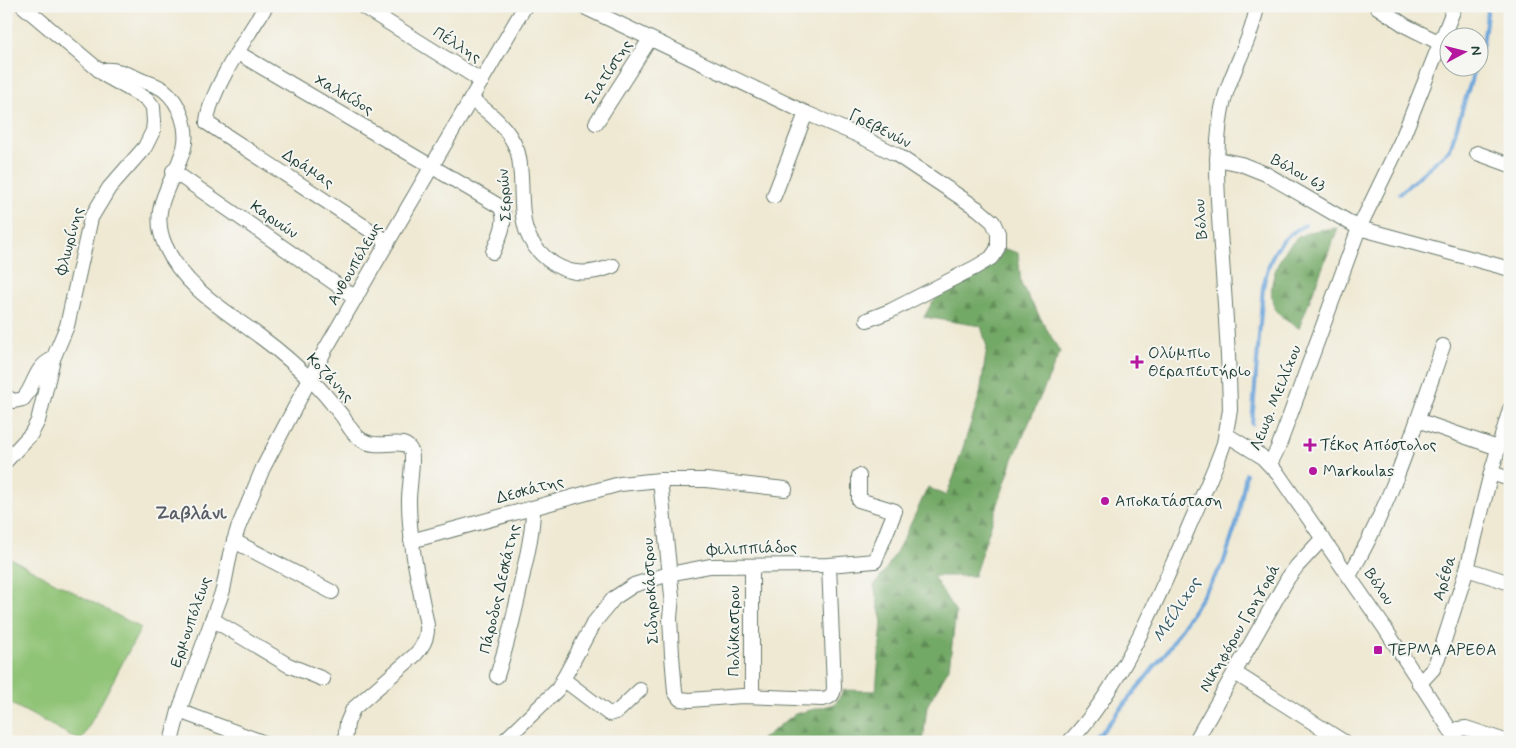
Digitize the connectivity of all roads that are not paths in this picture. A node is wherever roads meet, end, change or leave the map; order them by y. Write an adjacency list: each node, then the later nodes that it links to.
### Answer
1 (23, 6): 14 (street, Φλωρίνης)
2 (266, 6): 13 (street)
3 (362, 6): 15 (street, Πέλλης)
4 (525, 6): 15 (street, Ανθουπόλεως)
5 (582, 6): 10 (street, Γρεβενών)
6 (1257, 6): 20 (street, Βόλου)
7 (1376, 6): 11 (street)
8 (1455, 6): 9 (street, Λεωφ. Μειλίχου)
9 (1446, 28)
10 (650, 39): 17 (street, Γρεβενών); 18 (street, Σιατίστης)
11 (1438, 42)
12 (1438, 48): 25 (street, Λεωφ. Μειλίχου)
13 (238, 53): 22 (street, Χαλκίδος); 26 (street, Δράμας)
14 (100, 70): 23 (street, Κοζάνης); 33 (street, Φλωρίνης)
15 (482, 81): 16 (street, Ανθουπόλεως)
16 (472, 99): 22 (street, Ανθουπόλεως); 28 (street, Σερρών)
17 (806, 113): 24 (street); 31 (street, Γρεβενών)
18 (596, 123)
19 (1476, 153): 21 (street)
20 (1217, 160): 25 (street, Βόλου 63); 38 (street, Βόλου)
21 (1510, 165)
22 (432, 166): 26 (street, Ανθουπόλεως); 27 (street)
23 (173, 171): 30 (street, Καρυών); 34 (street, Κοζάνης)
24 (774, 196)
25 (1359, 228): 29 (street, Βόλου 63); 41 (street, Λεωφ. Μειλίχου)
26 (388, 242): 30 (street, Ανθουπόλεως)
27 (493, 252)
28 (613, 266)
29 (1510, 269)
30 (356, 298): 34 (street, Ανθουπόλεως)
31 (867, 320)
32 (1443, 346): 37 (street)
33 (53, 359): 35 (street); 40 (street, Φλωρίνης)
34 (310, 379): 49 (street, Κοζάνης); 50 (street, Ερμουπόλεως)
35 (6, 397)
36 (1510, 409): 39 (street, Αρέθα)
37 (1417, 420): 39 (street); 55 (street)
38 (1226, 435): 41 (street, Λεωφ. Μειλίχου); 72 (street, Λεωφ. Μειλίχου)
39 (1498, 448): 42 (street, Αρέθα)
40 (6, 461)
41 (1270, 464): 48 (street, Βόλου)
42 (1490, 473): 44 (street); 53 (street, Αρέθα)
43 (859, 476): 51 (street, Φιλιππιάδος)
44 (1510, 479)
45 (660, 480): 46 (street, Δεσκάτης); 47 (street, Δεσκάτης); 54 (street, Σιδηροκάστρου)
46 (785, 489)
47 (533, 508): 49 (street, Δεσκάτης); 60 (street, Πάροδος Δεσκάτης)
48 (1324, 538): 55 (street, Βόλου); 59 (street, Νικηφόρου Γρηγορά)
49 (411, 540): 70 (street, Κοζάνης)
50 (234, 541): 57 (street); 58 (street, Ερμουπόλεως)
51 (828, 564): 52 (street, Φιλιππιάδος); 65 (street)
52 (752, 566): 54 (street, Φιλιππιάδος); 65 (street, Πολύκαστρου)
53 (1466, 569): 56 (street); 63 (street, Αρέθα)
54 (669, 574): 62 (street, Φιλιππιάδος); 65 (street, Σιδηροκάστρου)
55 (1349, 576): 63 (street, Βόλου)
56 (1510, 584)
57 (332, 592)
58 (212, 619): 61 (street); 66 (street, Ερμουπόλεως)
59 (1235, 673): 73 (street, Νικηφόρου Γρηγορά); 74 (street)
60 (497, 676)
61 (323, 680)
62 (563, 680): 64 (street); 71 (street, Φιλιππιάδος)
63 (1419, 684): 67 (street)
64 (640, 690)
65 (752, 696)
66 (179, 711): 68 (street, Ερμουπόλεως); 69 (street)
67 (1455, 737): 75 (street)
68 (171, 742)
69 (262, 742)
70 (345, 742)
71 (503, 742)
72 (1069, 742)
73 (1195, 742)
74 (1344, 742)
75 (1508, 742)

